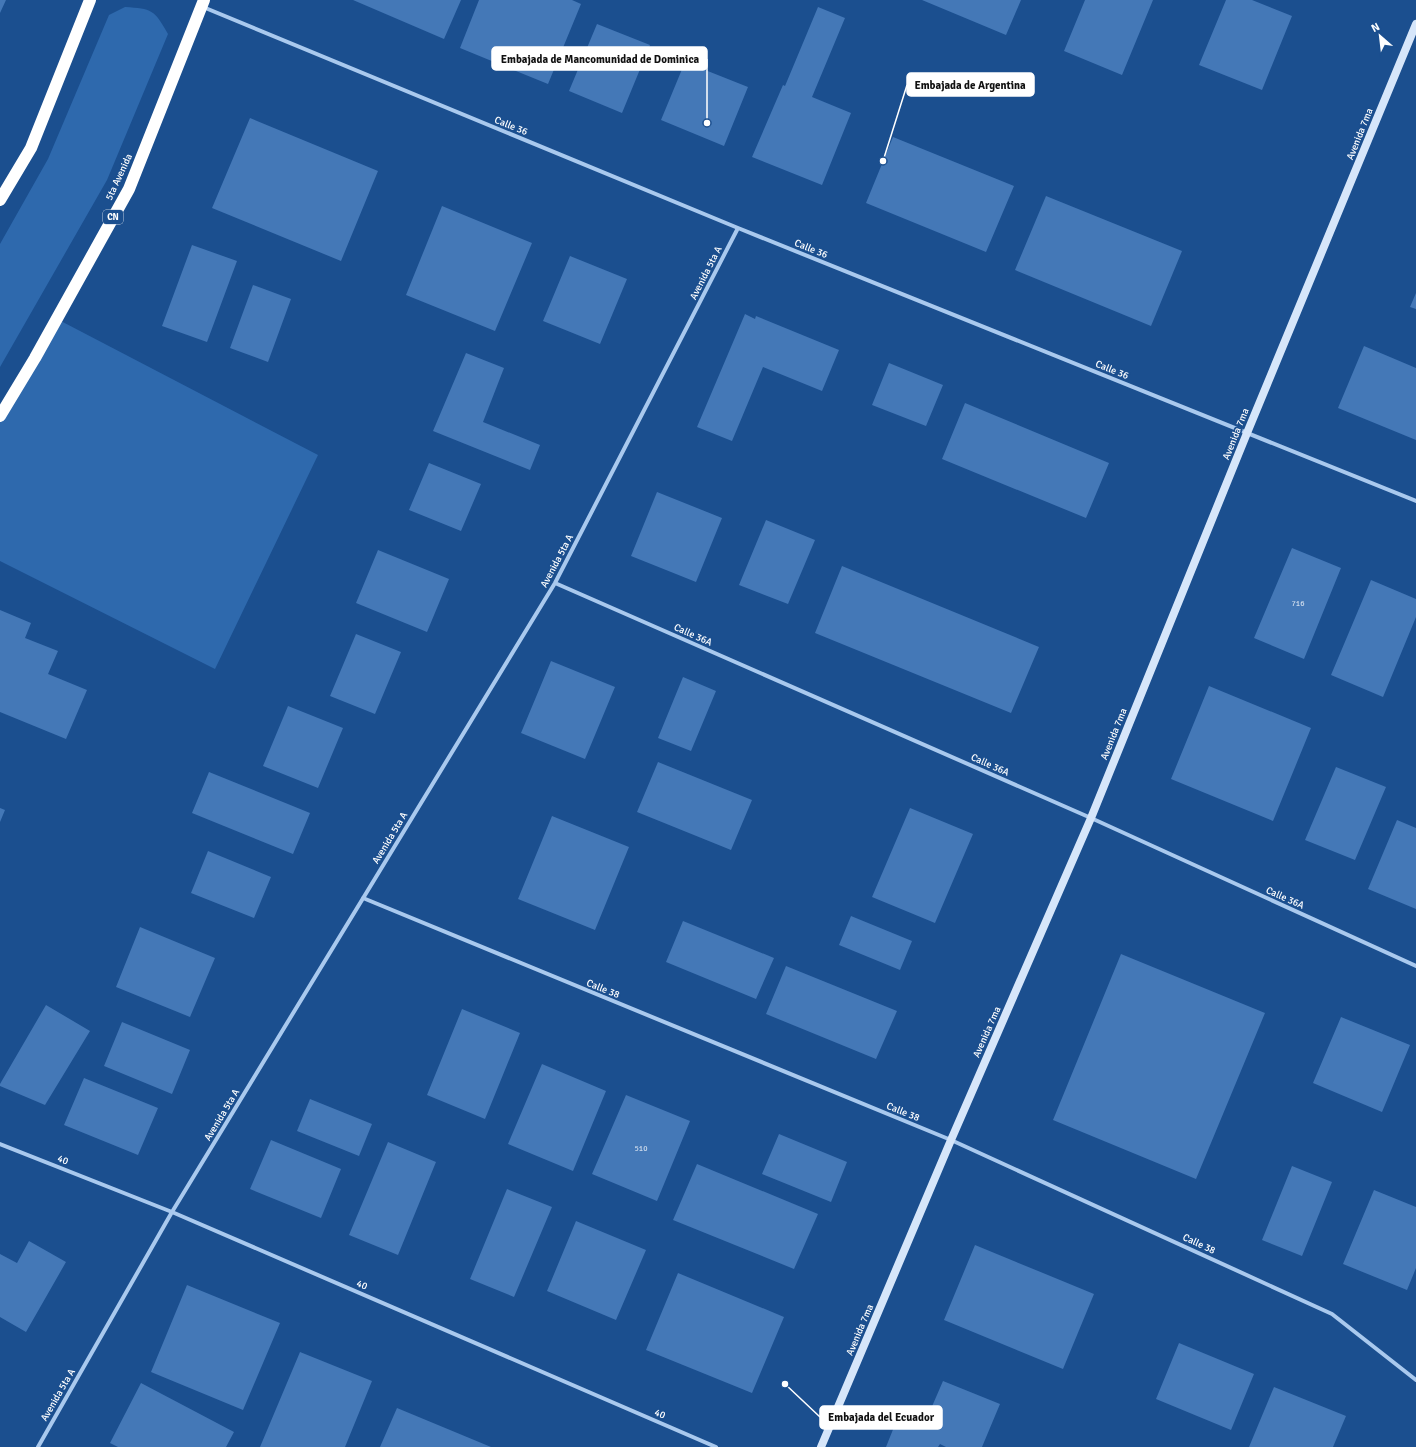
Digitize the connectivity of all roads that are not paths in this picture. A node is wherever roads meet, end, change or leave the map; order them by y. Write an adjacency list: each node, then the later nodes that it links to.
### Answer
1 (90, 0): 4 (highway)
2 (203, 3): 5 (street, Calle 36); 6 (highway, 5ta Avenida / CN)
3 (1416, 24): 7 (main road, Avenida 7ma)
4 (0, 200)
5 (738, 228): 7 (street, Calle 36); 9 (street, Avenida 5ta A)
6 (0, 416)
7 (1247, 433): 8 (street, Calle 36); 10 (main road, Avenida 7ma)
8 (1416, 501)
9 (555, 583): 10 (street, Calle 36A); 11 (street, Avenida 5ta A)
10 (1091, 818): 12 (street, Calle 36A); 13 (main road, Avenida 7ma)
11 (363, 898): 13 (street, Calle 38); 15 (street, Avenida 5ta A)
12 (1416, 966)
13 (951, 1140): 16 (street, Calle 38); 19 (main road, Avenida 7ma)
14 (0, 1144): 15 (street, 40)
15 (172, 1212): 17 (street, Avenida 5ta A); 18 (street, 40)
16 (1416, 1380)
17 (38, 1447)
18 (716, 1447)
19 (821, 1447)

